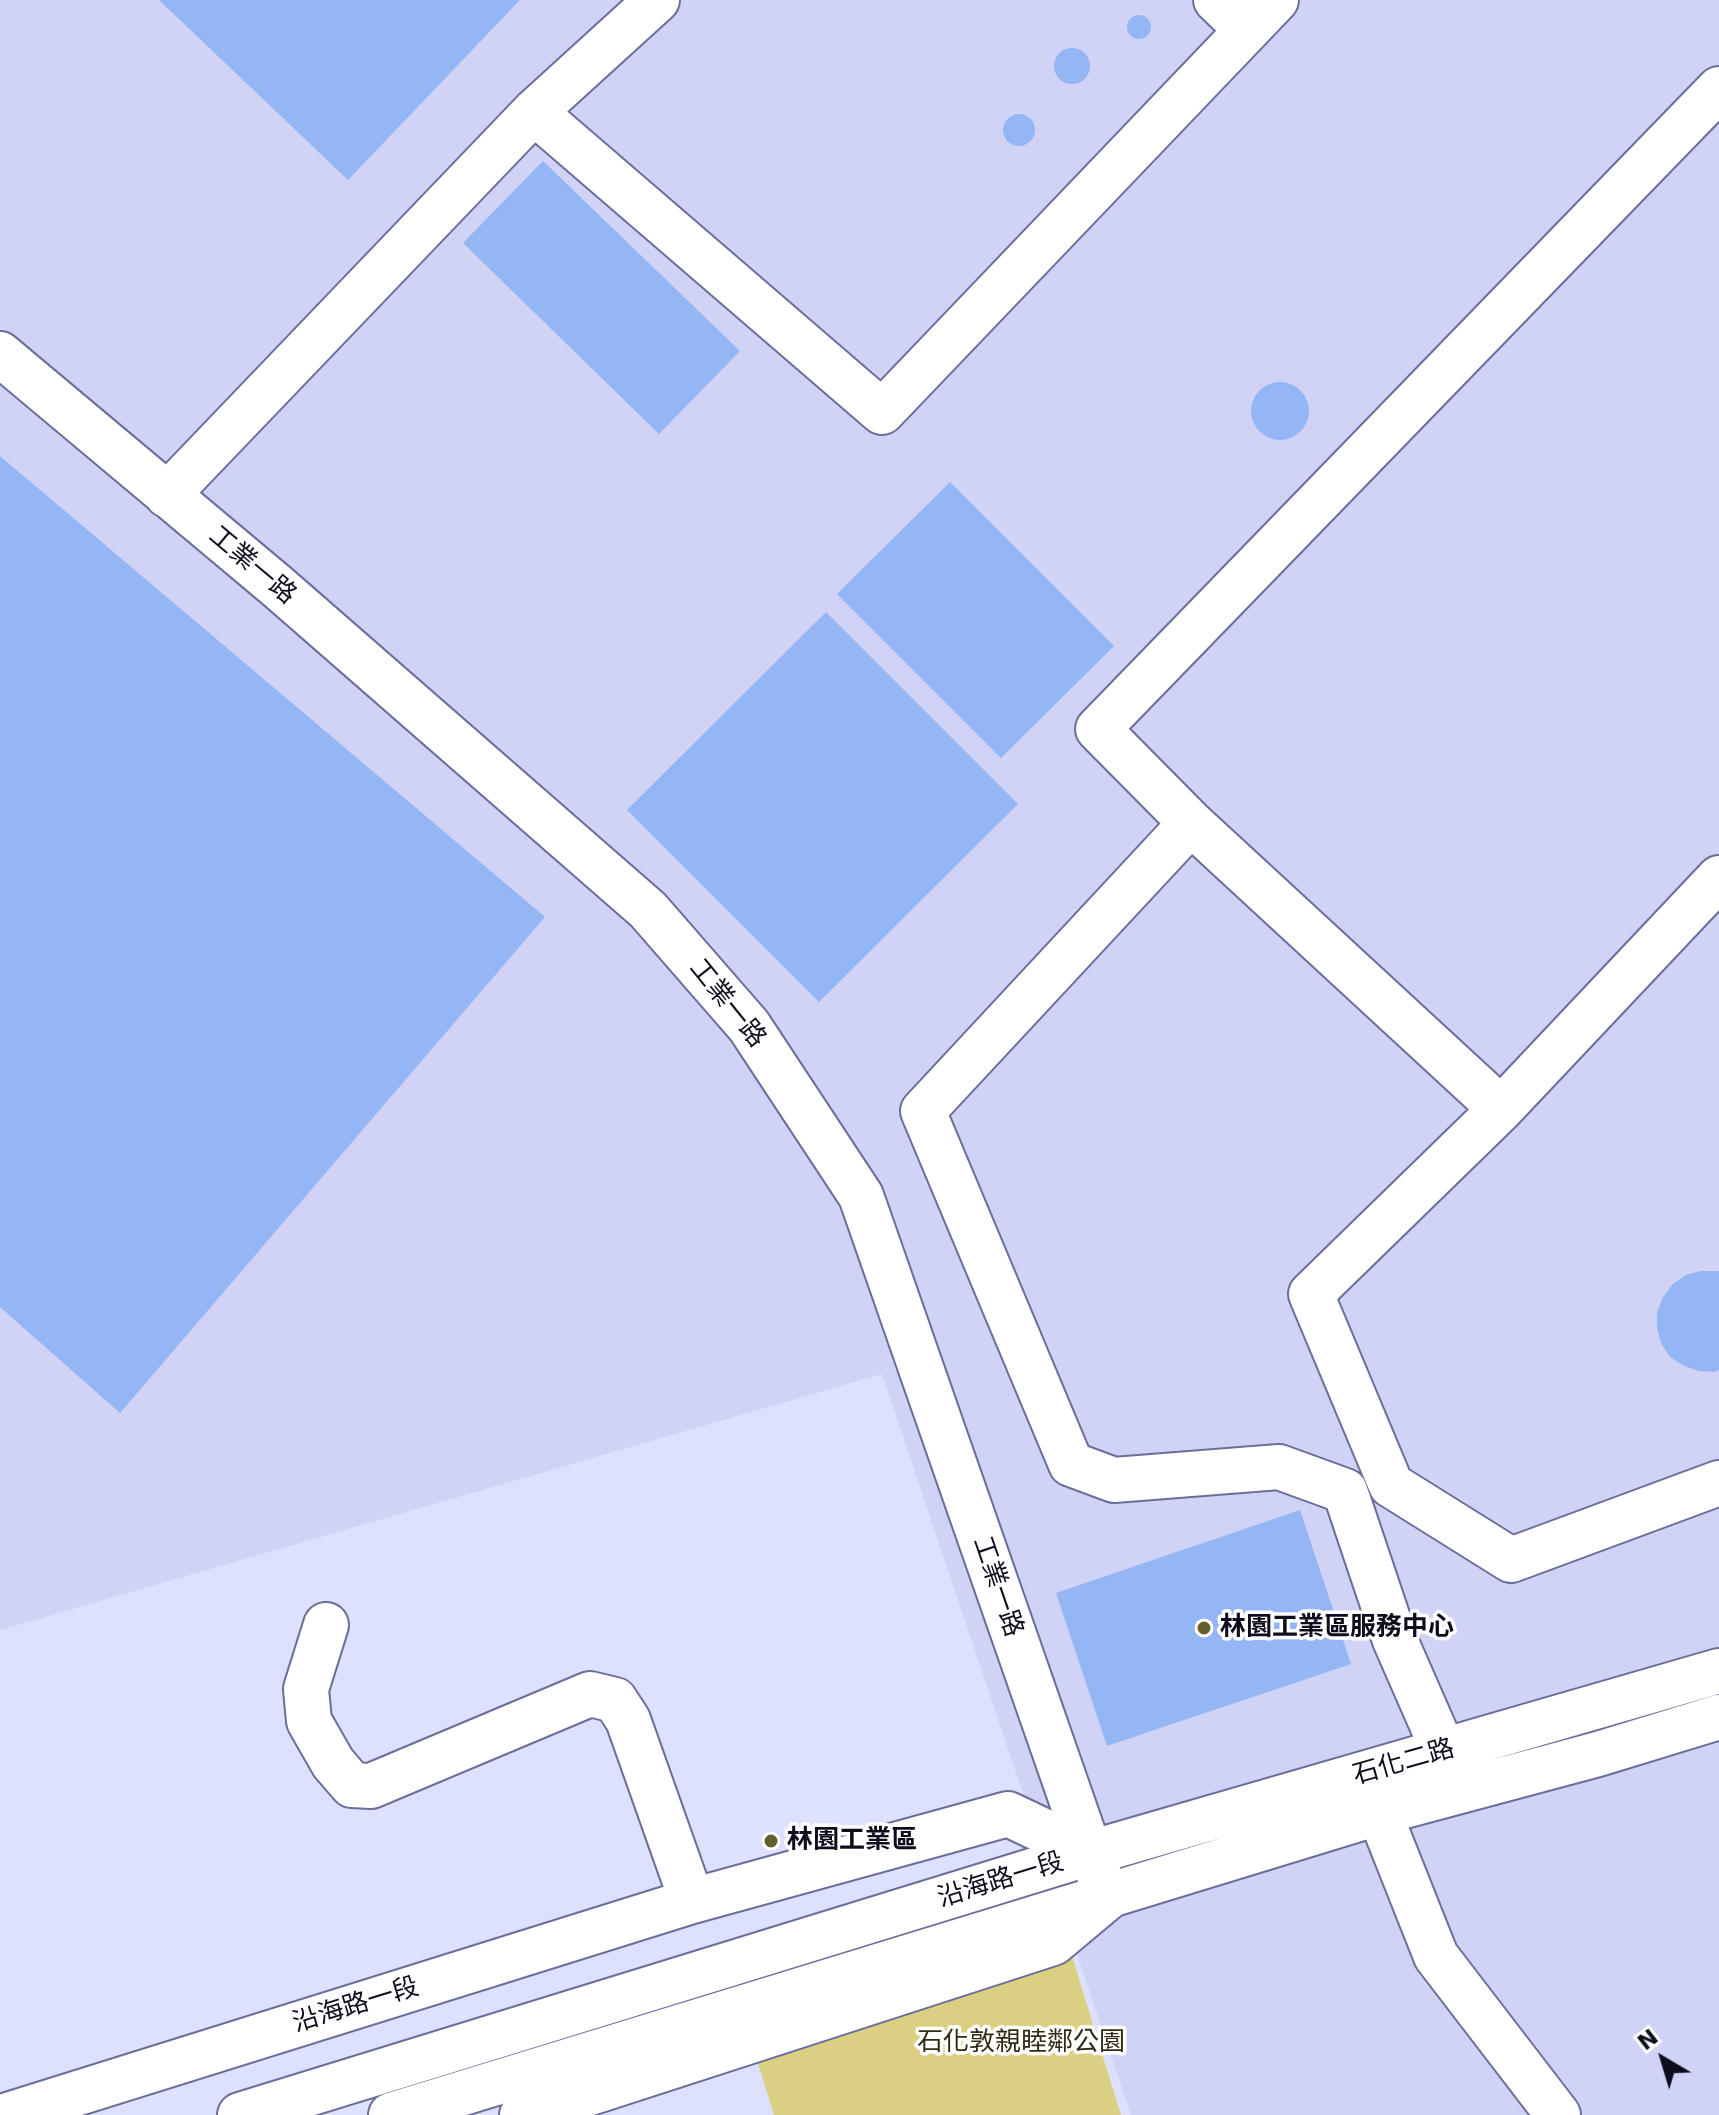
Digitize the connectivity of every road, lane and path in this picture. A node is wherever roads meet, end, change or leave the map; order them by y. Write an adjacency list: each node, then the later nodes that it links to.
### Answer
1 (657, 0): 5 (street)
2 (1216, 0): 3 (street)
3 (1261, 15): 5 (street)
4 (1719, 89): 8 (street)
5 (534, 112): 7 (street)
6 (0, 354): 7 (street, 工業一路)
7 (167, 495): 20 (street, 工業一路)
8 (1191, 823): 10 (street); 13 (street)
9 (1719, 878): 10 (street)
10 (1501, 1109): 12 (street)
11 (1719, 1483): 12 (street)
12 (1391, 1485): 13 (street)
13 (1345, 1491): 17 (street)
14 (326, 1625): 22 (street)
15 (1719, 1671): 17 (street, 石化二路)
16 (1719, 1717): 18 (street, 石化二路)
17 (1445, 1751): 18 (street); 19 (street, 石化二路)
18 (1461, 1791): 19 (street, 石化二路)
19 (1371, 1794): 20 (street, 石化二路); 21 (street, 石化二路); 27 (street)
20 (1090, 1853): 21 (street, 工業一路); 22 (street, 沿海路一段); 24 (street, 沿海路一段)
21 (1108, 1897): 25 (street, 沿海路一段); 26 (street)
22 (692, 1901): 23 (street, 沿海路一段)
23 (8, 2115)
24 (240, 2115)
25 (391, 2115)
26 (522, 2115)
27 (1558, 2115)

